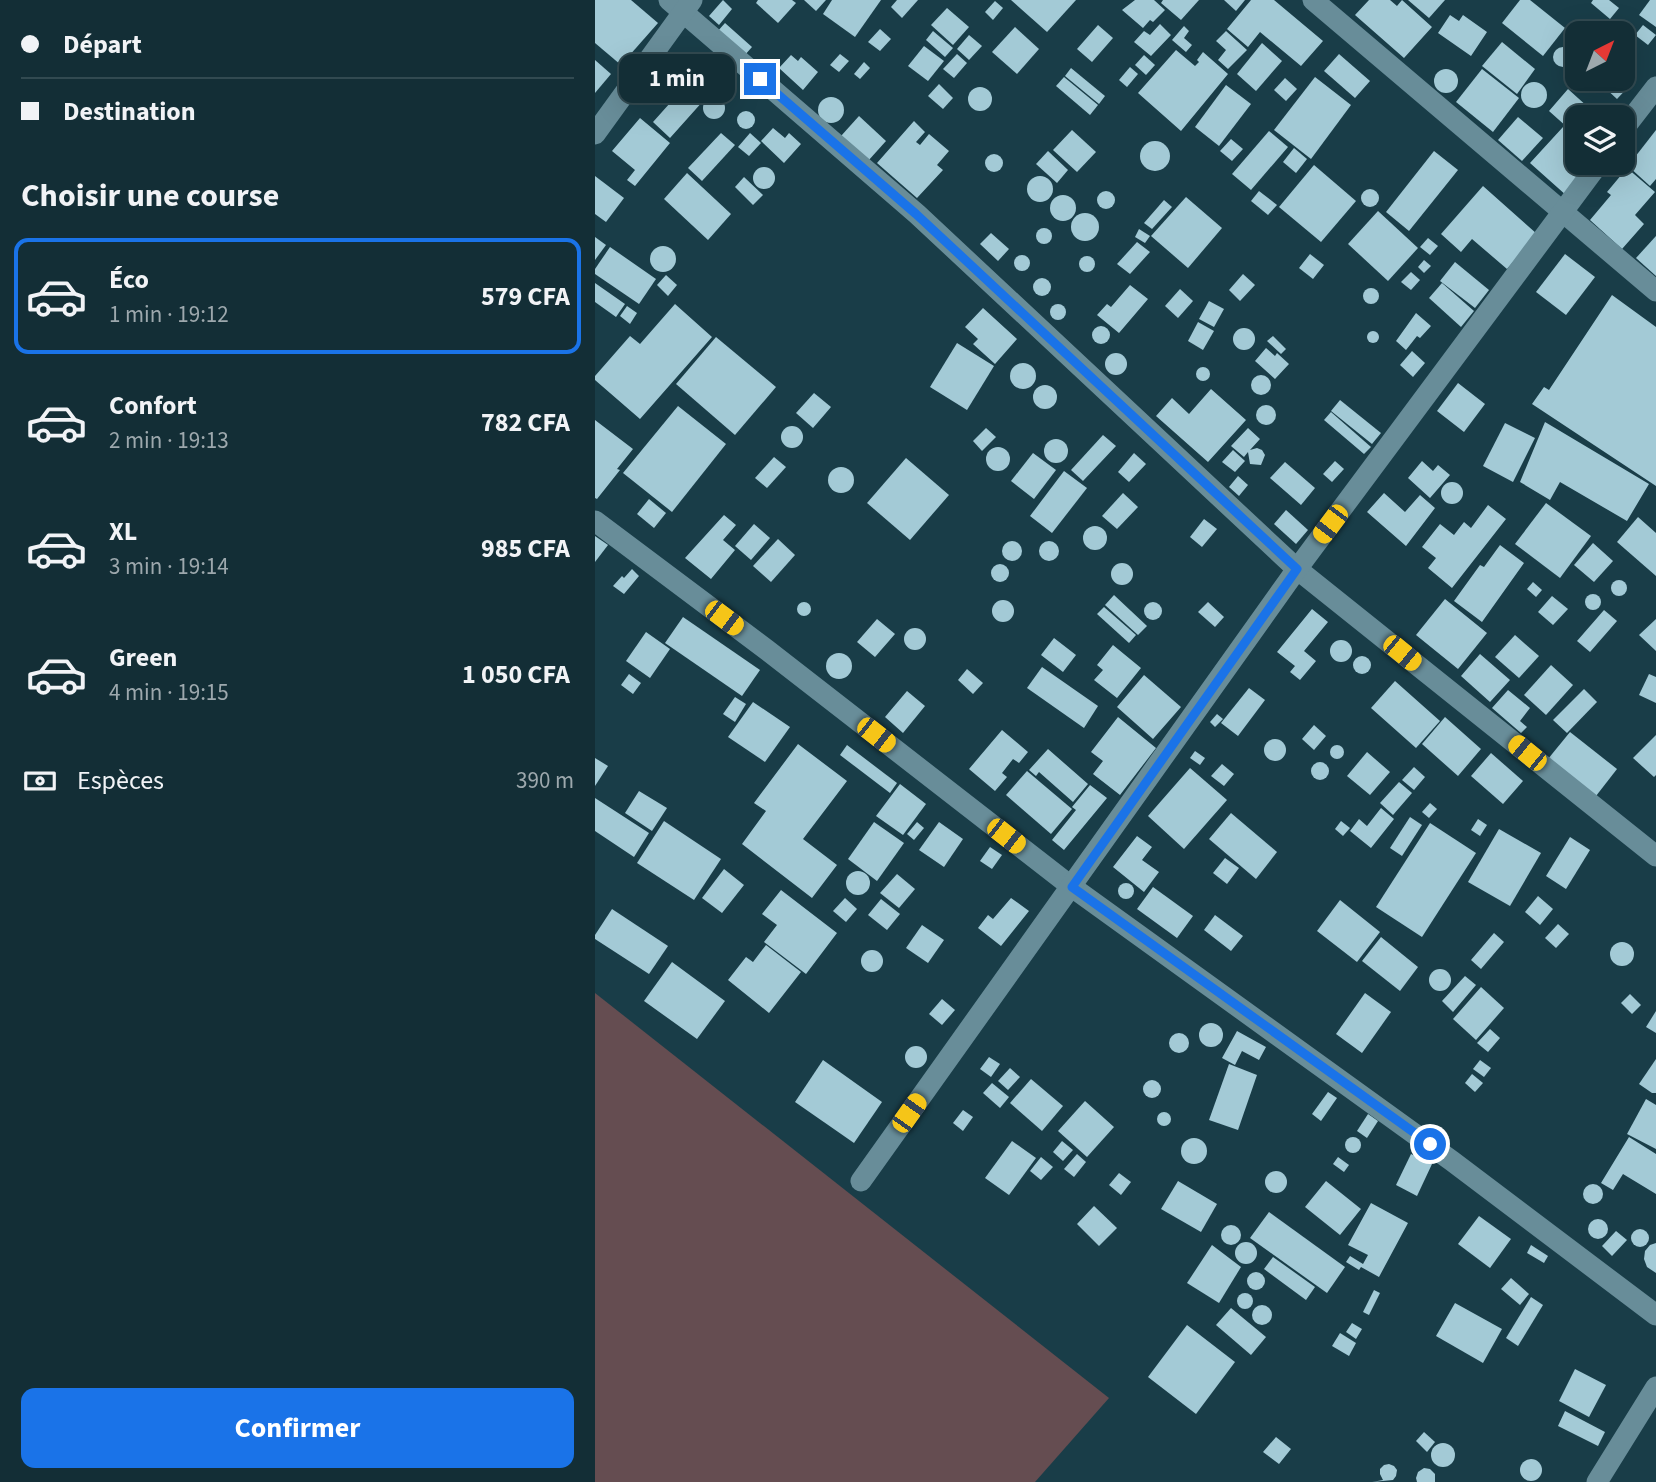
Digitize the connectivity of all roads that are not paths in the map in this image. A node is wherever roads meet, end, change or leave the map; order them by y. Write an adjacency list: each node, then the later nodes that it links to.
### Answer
1 (1313, 0): 7 (street)
2 (681, 4): 5 (street); 10 (street)
3 (1656, 86): 4 (street)
4 (1635, 114)
5 (595, 134)
6 (1590, 175): 7 (street)
7 (1561, 212): 8 (street); 10 (street)
8 (1656, 291)
9 (595, 521): 12 (street)
10 (1297, 569): 11 (street); 12 (street)
11 (1656, 856)
12 (1072, 887): 13 (street); 14 (street)
13 (861, 1181)
14 (1656, 1315)
15 (1656, 1387): 16 (street)
16 (1597, 1482)

